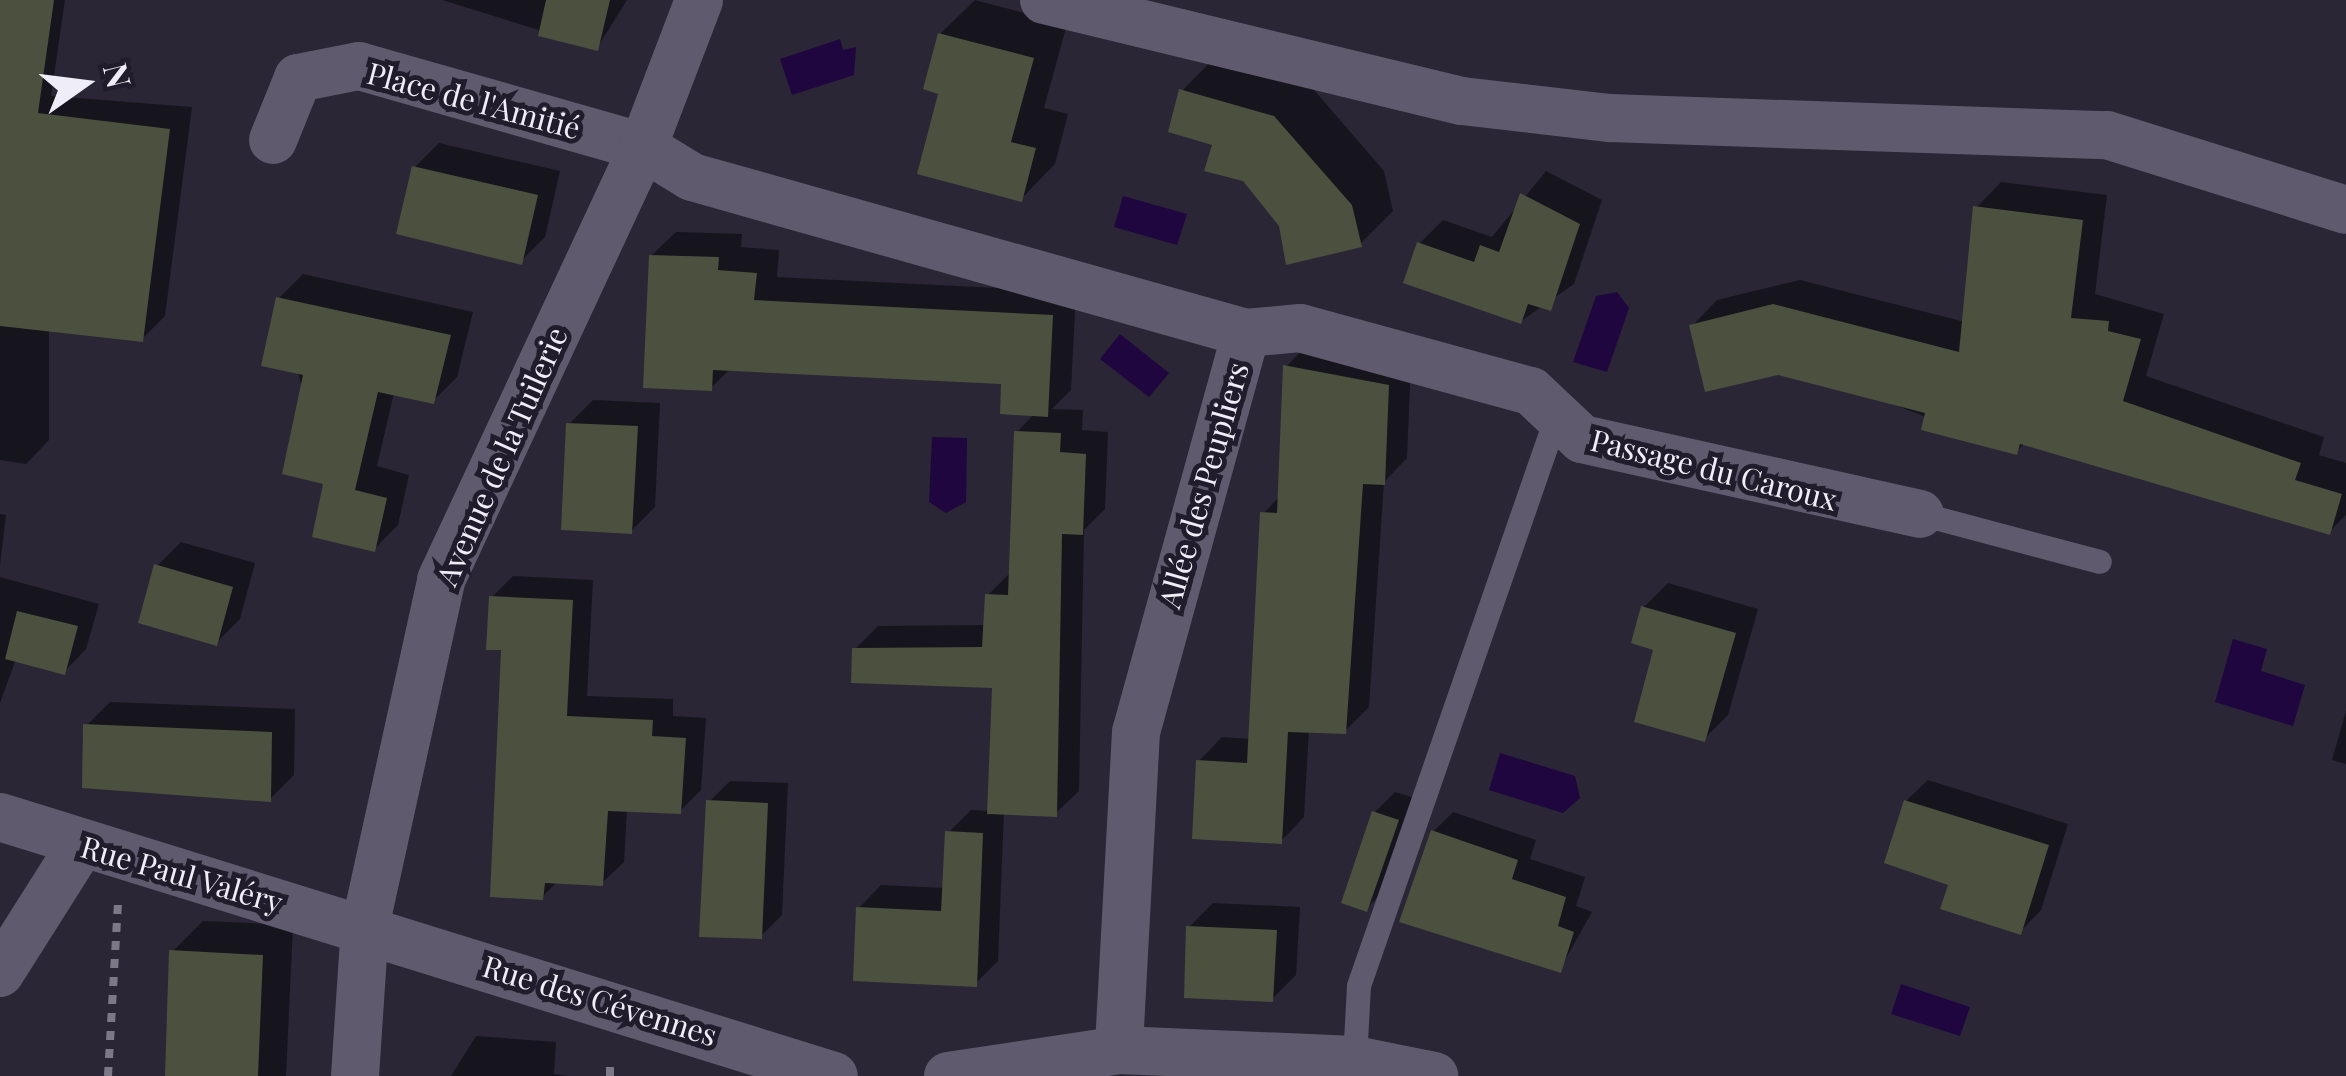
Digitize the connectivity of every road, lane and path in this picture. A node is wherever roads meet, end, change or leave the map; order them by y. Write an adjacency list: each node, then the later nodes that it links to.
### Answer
1 (699, 0): 4 (street, Avenue de la Tuilerie)
2 (1044, 0): 5 (street)
3 (273, 140): 4 (street, Place de l'Amitié)
4 (643, 147): 6 (street, Allée des Peupliers); 12 (street, Avenue de la Tuilerie)
5 (2346, 210)
6 (1246, 333): 7 (street, Passage du Caroux); 14 (street, Allée des Peupliers)
7 (1557, 416): 8 (street, Passage du Caroux); 15 (lane)
8 (1920, 514): 9 (lane)
9 (2100, 562)
10 (0, 817): 11 (street, Rue Paul Valéry)
11 (100, 851): 12 (street, Rue Paul Valéry); 13 (street); 16 (path)
12 (365, 928): 17 (street, Avenue de la Tuilerie); 18 (street, Rue des Cévennes)
13 (0, 973)
14 (1119, 1050): 15 (street); 19 (street)
15 (1354, 1060): 20 (street)
16 (108, 1076)
17 (355, 1076)
18 (834, 1076)
19 (947, 1076)
20 (1434, 1076)

